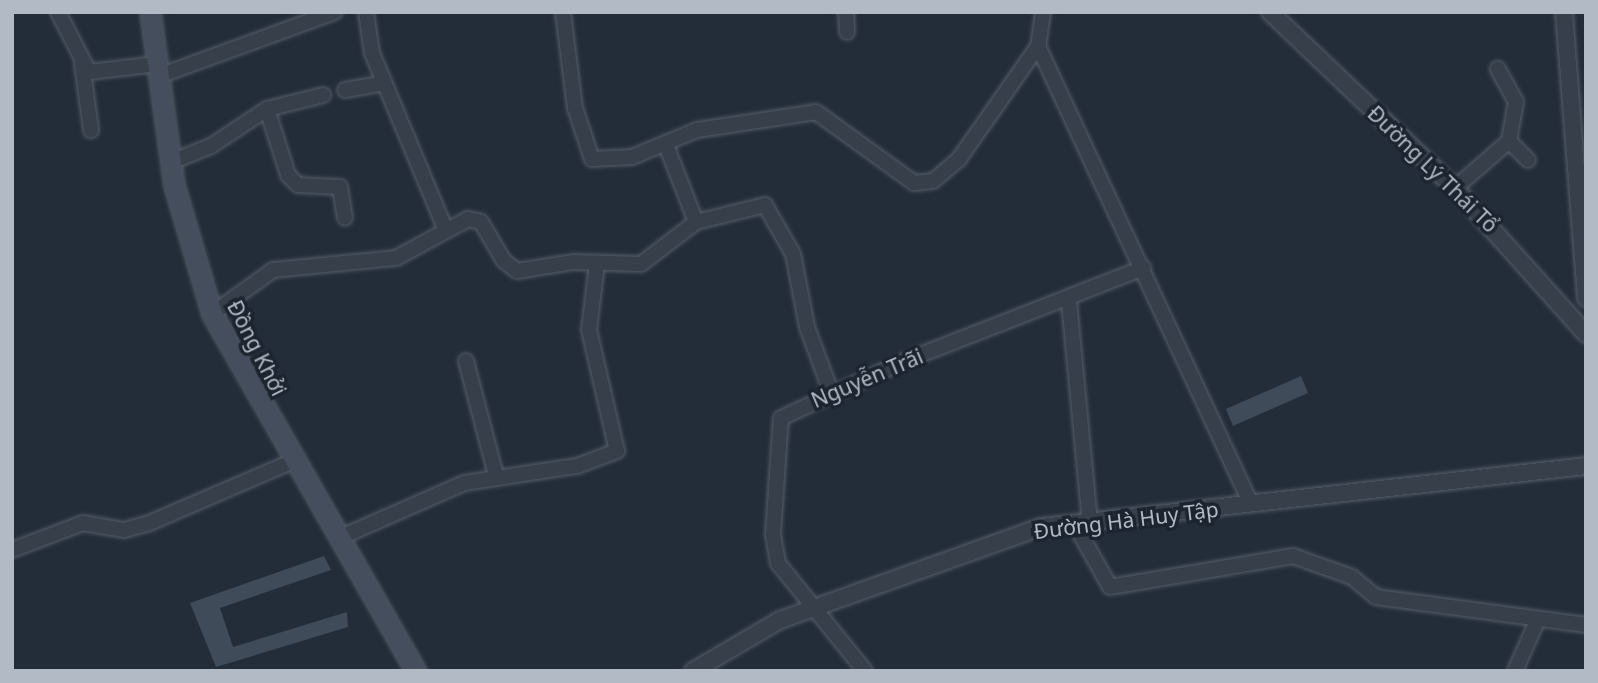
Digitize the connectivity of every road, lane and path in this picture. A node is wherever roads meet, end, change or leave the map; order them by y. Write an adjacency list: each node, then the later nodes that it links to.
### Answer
1 (58, 12): 12 (street)
2 (150, 12): 14 (main road, Đồng Khởi)
3 (335, 12): 14 (street)
4 (366, 12): 15 (street)
5 (563, 12): 21 (street)
6 (846, 12): 10 (street)
7 (1043, 12): 11 (street)
8 (1270, 12): 24 (street, Đường Lý Thái Tổ)
9 (1564, 12): 30 (street)
10 (847, 32)
11 (1038, 46): 21 (street); 29 (street)
12 (82, 64): 14 (street); 19 (street)
13 (1498, 69): 20 (street)
14 (158, 70): 23 (main road, Đồng Khởi)
15 (384, 83): 16 (street); 27 (street)
16 (345, 90)
17 (323, 95): 18 (street)
18 (267, 109): 23 (street); 25 (street)
19 (92, 130)
20 (1509, 141): 22 (street); 24 (street)
21 (666, 145): 26 (street)
22 (1528, 160)
23 (171, 162): 32 (main road, Đồng Khởi)
24 (1455, 188): 33 (street, Đường Lý Thái Tổ)
25 (345, 218)
26 (696, 222): 28 (street); 35 (street)
27 (445, 228): 28 (street); 32 (street)
28 (597, 264): 38 (street)
29 (1143, 268): 31 (street, Nguyễn Trãi); 39 (street)
30 (1586, 298)
31 (1069, 301): 35 (street, Nguyễn Trãi); 40 (street)
32 (212, 314): 36 (main road, Đồng Khởi)
33 (1586, 334)
34 (466, 361): 38 (street)
35 (831, 392): 43 (street, Nguyễn Trãi)
36 (293, 461): 41 (main road, Đồng Khởi); 42 (street)
37 (1586, 466): 39 (street, Đường Hà Huy Tập)
38 (496, 475): 41 (street)
39 (1251, 504): 40 (street, Đường Hà Huy Tập)
40 (1082, 522): 43 (street, Đường Hà Huy Tập); 44 (street)
41 (339, 538): 46 (main road, Đồng Khởi)
42 (12, 550)
43 (811, 607): 47 (street, Đường Hà Huy Tập); 48 (street, Nguyễn Trãi)
44 (1538, 619): 45 (street); 49 (street)
45 (1586, 625)
46 (416, 671)
47 (694, 671)
48 (865, 671)
49 (1515, 671)

